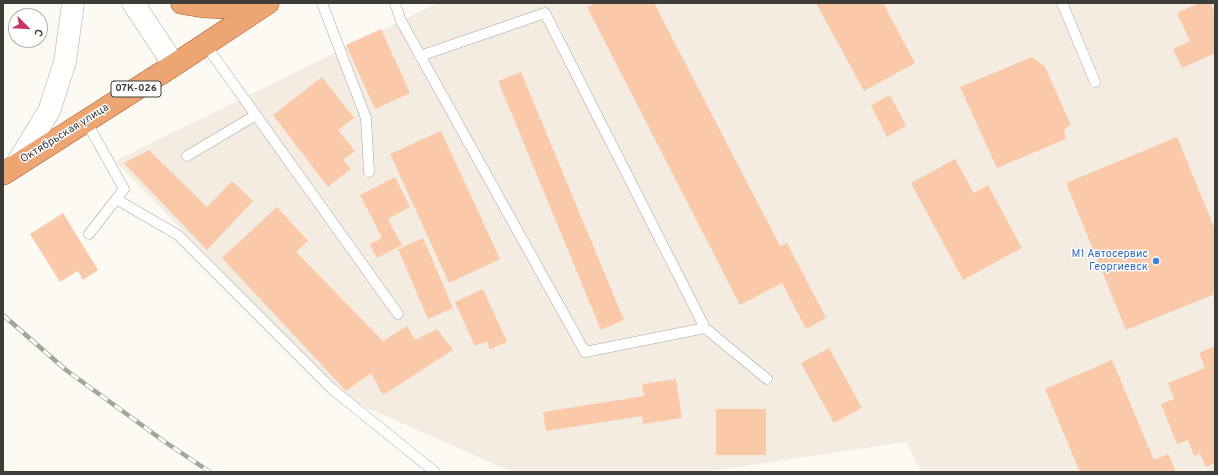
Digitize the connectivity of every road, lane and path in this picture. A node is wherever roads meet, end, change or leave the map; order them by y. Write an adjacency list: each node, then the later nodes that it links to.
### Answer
1 (72, 3): 16 (street)
2 (133, 3): 11 (street)
3 (182, 3): 4 (main road)
4 (248, 3)
5 (268, 3): 9 (main road, Октябрьская улица / 07К-026)
6 (322, 3): 17 (lane)
7 (395, 3): 10 (lane)
8 (1062, 3): 12 (lane)
9 (205, 44): 11 (main road, Октябрьская улица / 07К-026); 13 (lane)
10 (420, 56): 21 (lane); 21 (lane)
11 (174, 65): 14 (main road, Октябрьская улица / 07К-026)
12 (1095, 82)
13 (256, 115): 15 (lane); 20 (lane)
14 (86, 121): 16 (main road, Октябрьская улица / 07К-026); 18 (lane)
15 (187, 156)
16 (8, 169)
17 (369, 172)
18 (116, 199): 19 (lane); 23 (lane)
19 (89, 234)
20 (398, 314)
21 (705, 328): 22 (lane)
22 (767, 379)
23 (435, 472)

